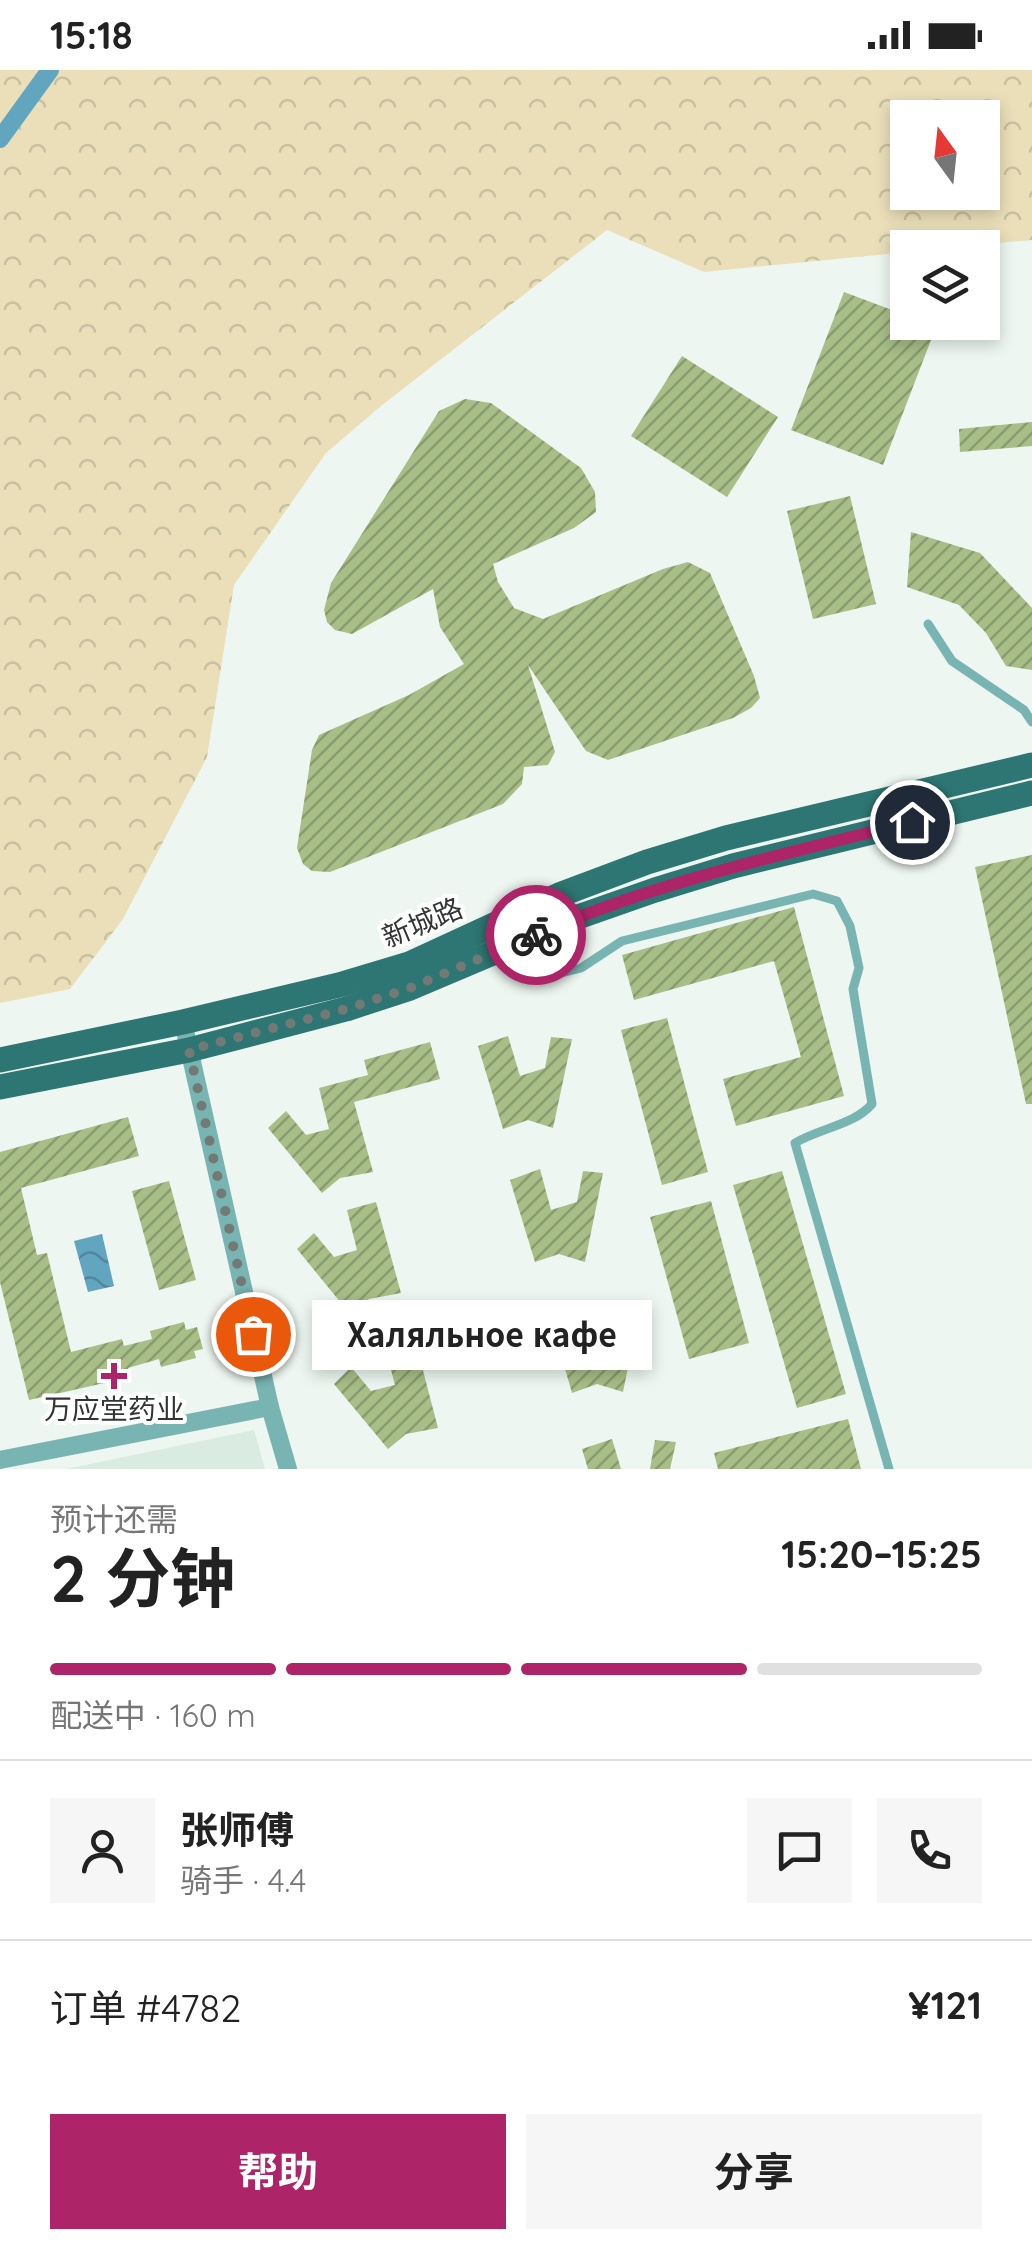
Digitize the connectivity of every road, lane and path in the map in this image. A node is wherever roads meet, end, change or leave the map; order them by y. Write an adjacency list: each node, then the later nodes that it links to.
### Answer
1 (928, 624): 2 (lane)
2 (1032, 722)
3 (1032, 765): 6 (main road, 新城路)
4 (1032, 793): 5 (main road, 新城路)
5 (523, 941): 7 (main road, 新城路); 13 (lane)
6 (183, 1022): 7 (street); 8 (main road, 新城路)
7 (189, 1050): 9 (main road, 新城路); 10 (street)
8 (0, 1060)
9 (0, 1088)
10 (270, 1407): 11 (street); 12 (street)
11 (0, 1460)
12 (288, 1469)
13 (890, 1469)

